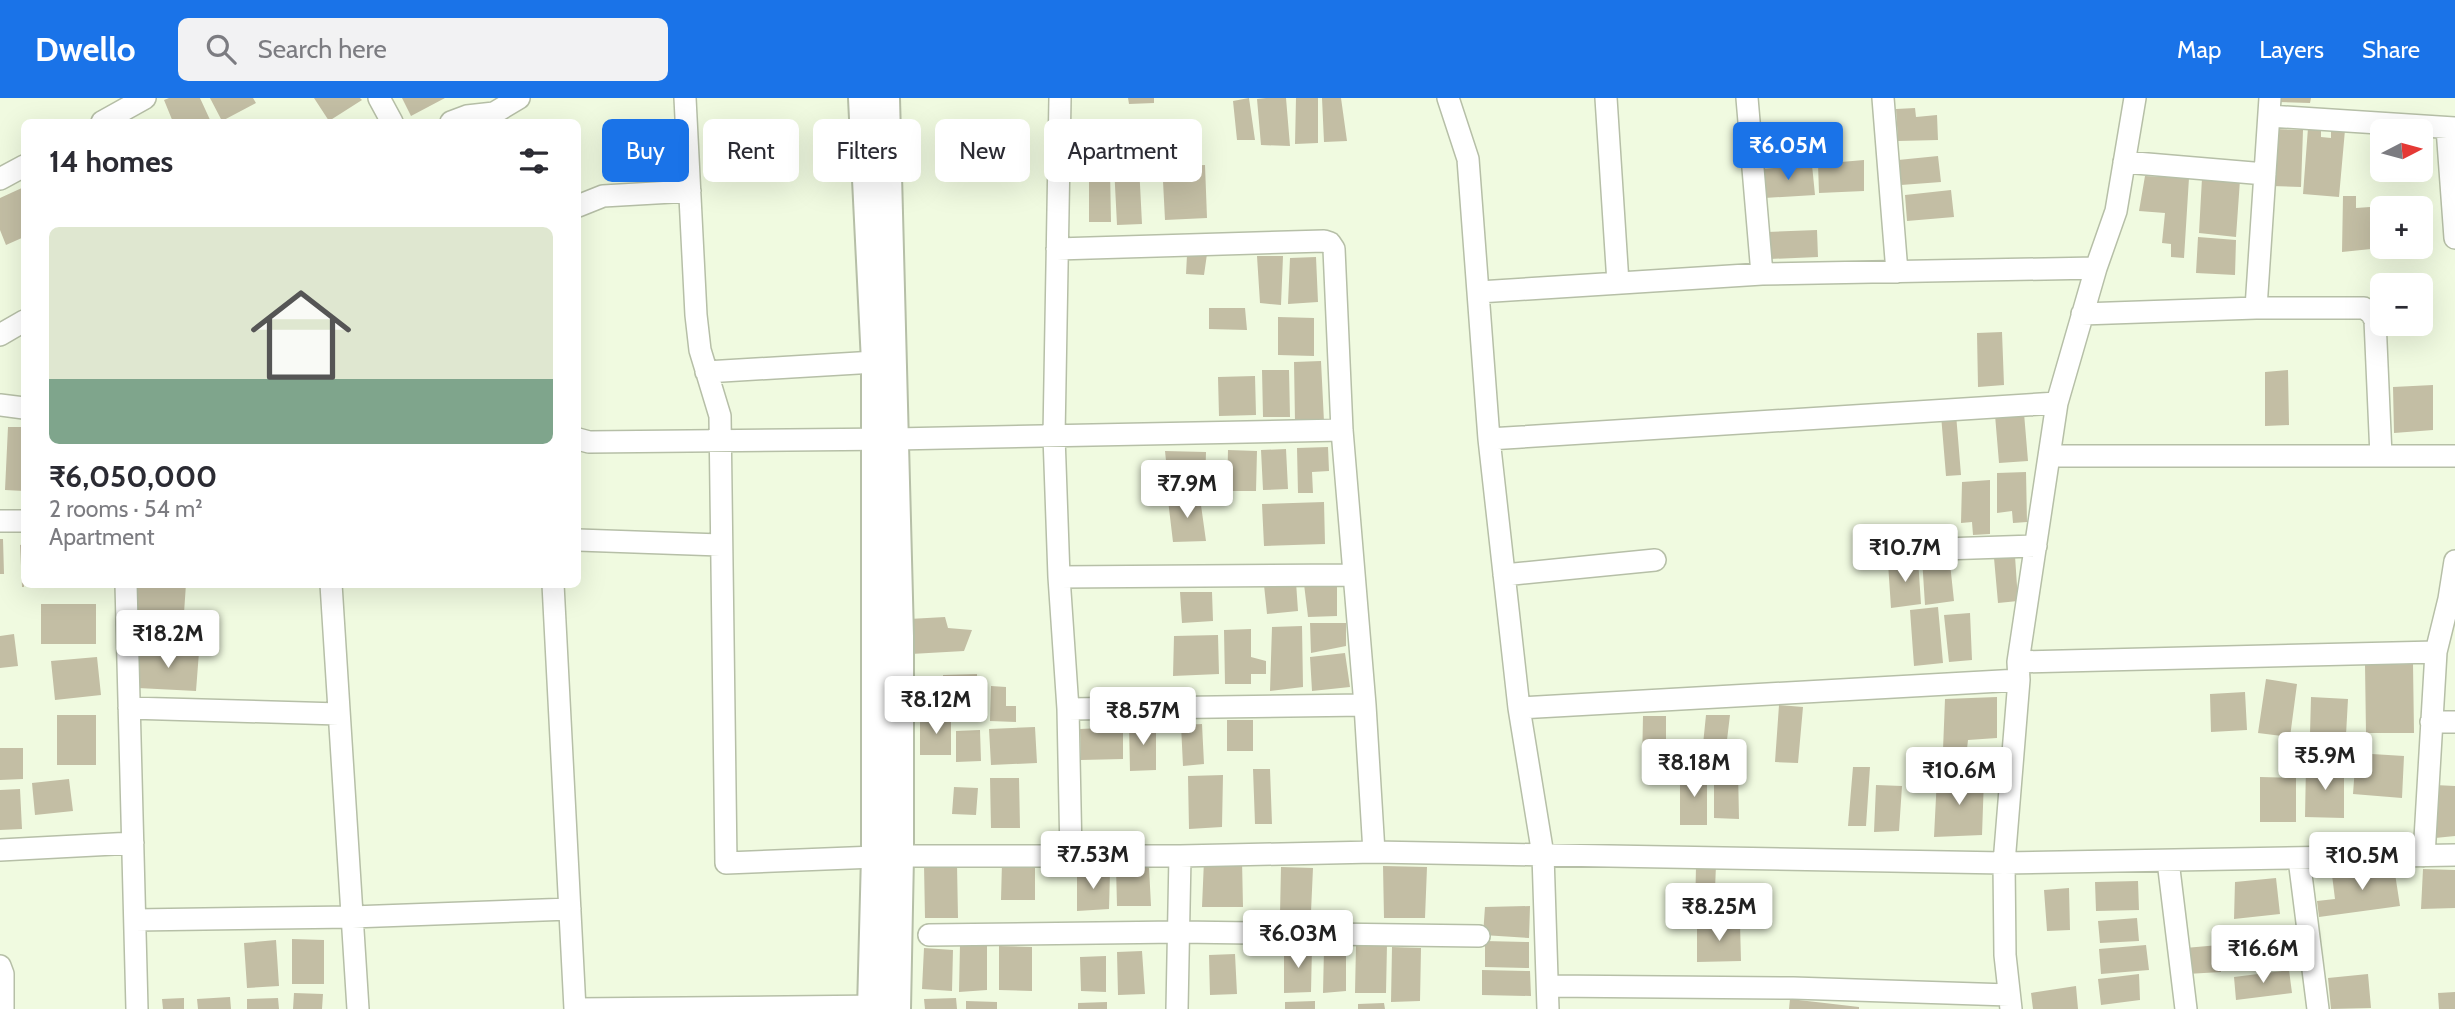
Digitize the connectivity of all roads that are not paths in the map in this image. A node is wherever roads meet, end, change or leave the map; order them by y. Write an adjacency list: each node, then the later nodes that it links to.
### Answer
1 (145, 98): 13 (street)
2 (519, 98): 14 (street)
3 (685, 98): 20 (street)
4 (862, 98): 33 (street)
5 (886, 98): 40 (street)
6 (1060, 98): 23 (street)
7 (1448, 98): 28 (street)
8 (1606, 98): 27 (street)
9 (1747, 98): 26 (street)
10 (1884, 98): 25 (street)
11 (2135, 98): 16 (street)
12 (2269, 107): 15 (street); 18 (street)
13 (108, 115)
14 (459, 119)
15 (2451, 128): 22 (street)
16 (2124, 162): 18 (street); 24 (street)
17 (21, 168): 19 (street)
18 (2265, 174): 29 (street)
19 (0, 179)
20 (690, 191): 21 (street); 34 (street)
21 (581, 205)
22 (2455, 238)
23 (1057, 249): 38 (street); 39 (street)
24 (2096, 268): 25 (street); 30 (street)
25 (1897, 272): 26 (street)
26 (1762, 274): 27 (street)
27 (1618, 283): 28 (street)
28 (1479, 292): 41 (street)
29 (2256, 308): 30 (street); 45 (street)
30 (2082, 314): 35 (street)
31 (21, 323): 32 (street)
32 (0, 335)
33 (875, 362): 34 (street); 40 (street)
34 (706, 372): 43 (street)
35 (2057, 403): 41 (street); 44 (street)
36 (0, 405): 37 (street)
37 (21, 408)
38 (1342, 430): 39 (street); 55 (street)
39 (1054, 436): 40 (street); 57 (street)
40 (885, 439): 43 (street); 77 (street)
41 (1489, 439): 56 (street)
42 (581, 440): 43 (street)
43 (720, 441): 50 (street)
44 (2050, 456): 45 (street); 51 (street)
45 (2381, 456): 46 (street)
46 (2455, 456)
47 (21, 520): 48 (street)
48 (0, 521)
49 (581, 540): 50 (street)
50 (720, 545): 77 (street)
51 (2036, 545): 52 (street); 63 (street)
52 (1882, 551)
53 (1656, 560): 56 (street)
54 (2455, 561): 61 (street)
55 (1353, 575): 57 (street); 64 (street)
56 (1504, 575): 66 (street)
57 (1059, 577): 67 (street)
58 (126, 588): 65 (street)
59 (331, 588): 68 (street)
60 (553, 588): 83 (street)
61 (2452, 599): 62 (street)
62 (2436, 652): 63 (street); 69 (street)
63 (2018, 671): 66 (street); 82 (street)
64 (1365, 705): 67 (street); 73 (street)
65 (129, 708): 68 (street); 71 (street)
66 (1519, 708): 75 (street)
67 (1068, 709): 74 (street)
68 (339, 714): 84 (street)
69 (2431, 722): 70 (street); 79 (street)
70 (2455, 722)
71 (133, 843): 72 (street); 85 (street)
72 (0, 850)
73 (1374, 852): 75 (street); 78 (street)
74 (1071, 855): 77 (street); 78 (street)
75 (1543, 855): 82 (street); 90 (street)
76 (2455, 855): 79 (street)
77 (888, 856): 93 (street)
78 (1180, 856): 86 (street)
79 (2424, 856): 80 (street)
80 (2299, 859): 81 (street); 101 (street)
81 (2168, 861): 82 (street); 100 (street)
82 (2004, 863): 92 (street)
83 (570, 909): 84 (street); 97 (street)
84 (352, 917): 85 (street); 96 (street)
85 (135, 920): 95 (street)
86 (1178, 932): 87 (street); 88 (street); 98 (street)
87 (929, 935)
88 (1479, 936)
89 (0, 966): 94 (street)
90 (1549, 986): 91 (street); 99 (street)
91 (1879, 1000): 92 (street)
92 (2010, 1002)
93 (884, 1007): 97 (street)
94 (3, 1009)
95 (137, 1009)
96 (358, 1009)
97 (576, 1009)
98 (1177, 1009)
99 (1548, 1009)
100 (2186, 1009)
101 (2318, 1009)

